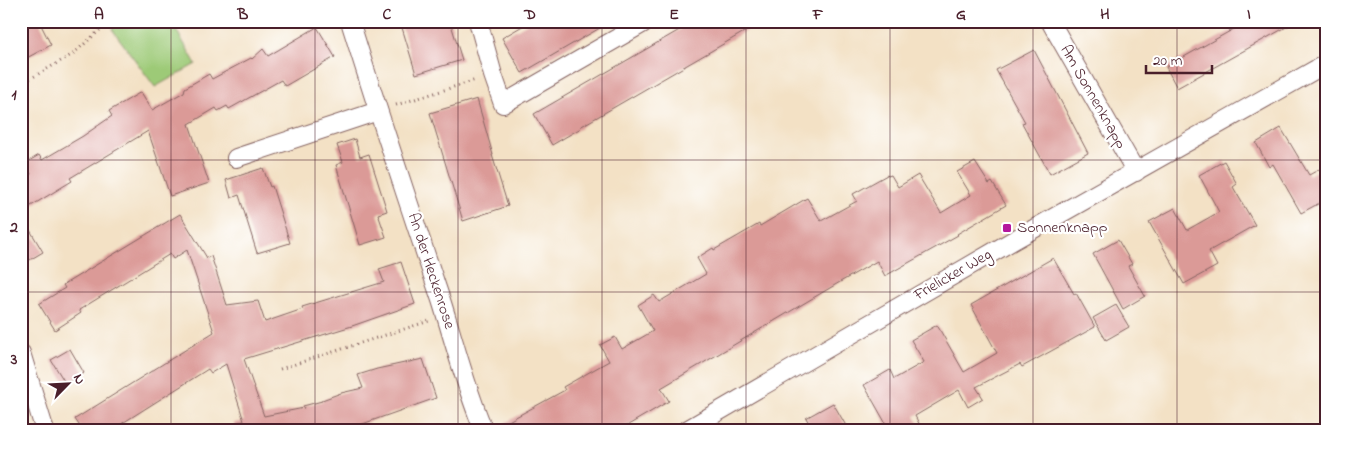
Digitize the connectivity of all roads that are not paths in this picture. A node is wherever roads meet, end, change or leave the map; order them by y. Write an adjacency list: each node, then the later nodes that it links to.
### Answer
1 (350, 21): 6 (street, An der Heckenrose)
2 (478, 21): 3 (street)
3 (647, 21)
4 (1050, 21): 8 (street, Am Sonnenknapp)
5 (1327, 63): 8 (street, Frielicker Weg)
6 (378, 111): 7 (street); 11 (street, An der Heckenrose)
7 (236, 158)
8 (1136, 172): 12 (street, Frielicker Weg)
9 (21, 353): 10 (street)
10 (45, 431)
11 (484, 431)
12 (684, 431)

